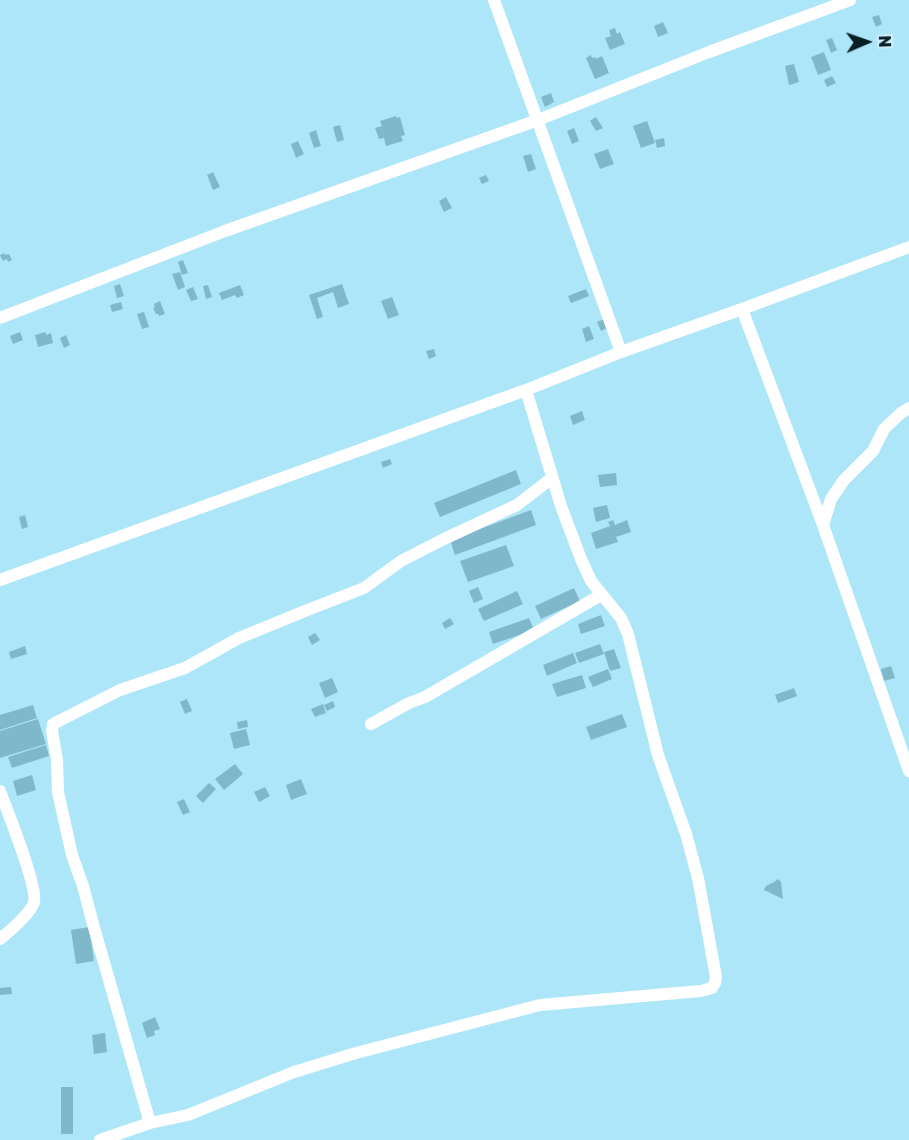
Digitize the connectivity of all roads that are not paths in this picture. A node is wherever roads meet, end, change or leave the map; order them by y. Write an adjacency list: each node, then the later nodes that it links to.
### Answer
1 (494, 0): 3 (street)
2 (850, 0): 3 (street)
3 (538, 120): 6 (street); 7 (street)
4 (909, 247): 5 (street)
5 (742, 309): 7 (street); 11 (street)
6 (0, 318)
7 (621, 352): 8 (street)
8 (526, 390): 10 (street); 12 (street)
9 (909, 408): 11 (street)
10 (552, 478): 13 (street); 18 (street)
11 (823, 525): 15 (street)
12 (0, 580)
13 (601, 595): 14 (street); 18 (street)
14 (371, 724)
15 (909, 771)
16 (0, 791): 17 (street)
17 (0, 939)
18 (150, 1123): 19 (street)
19 (100, 1140)

